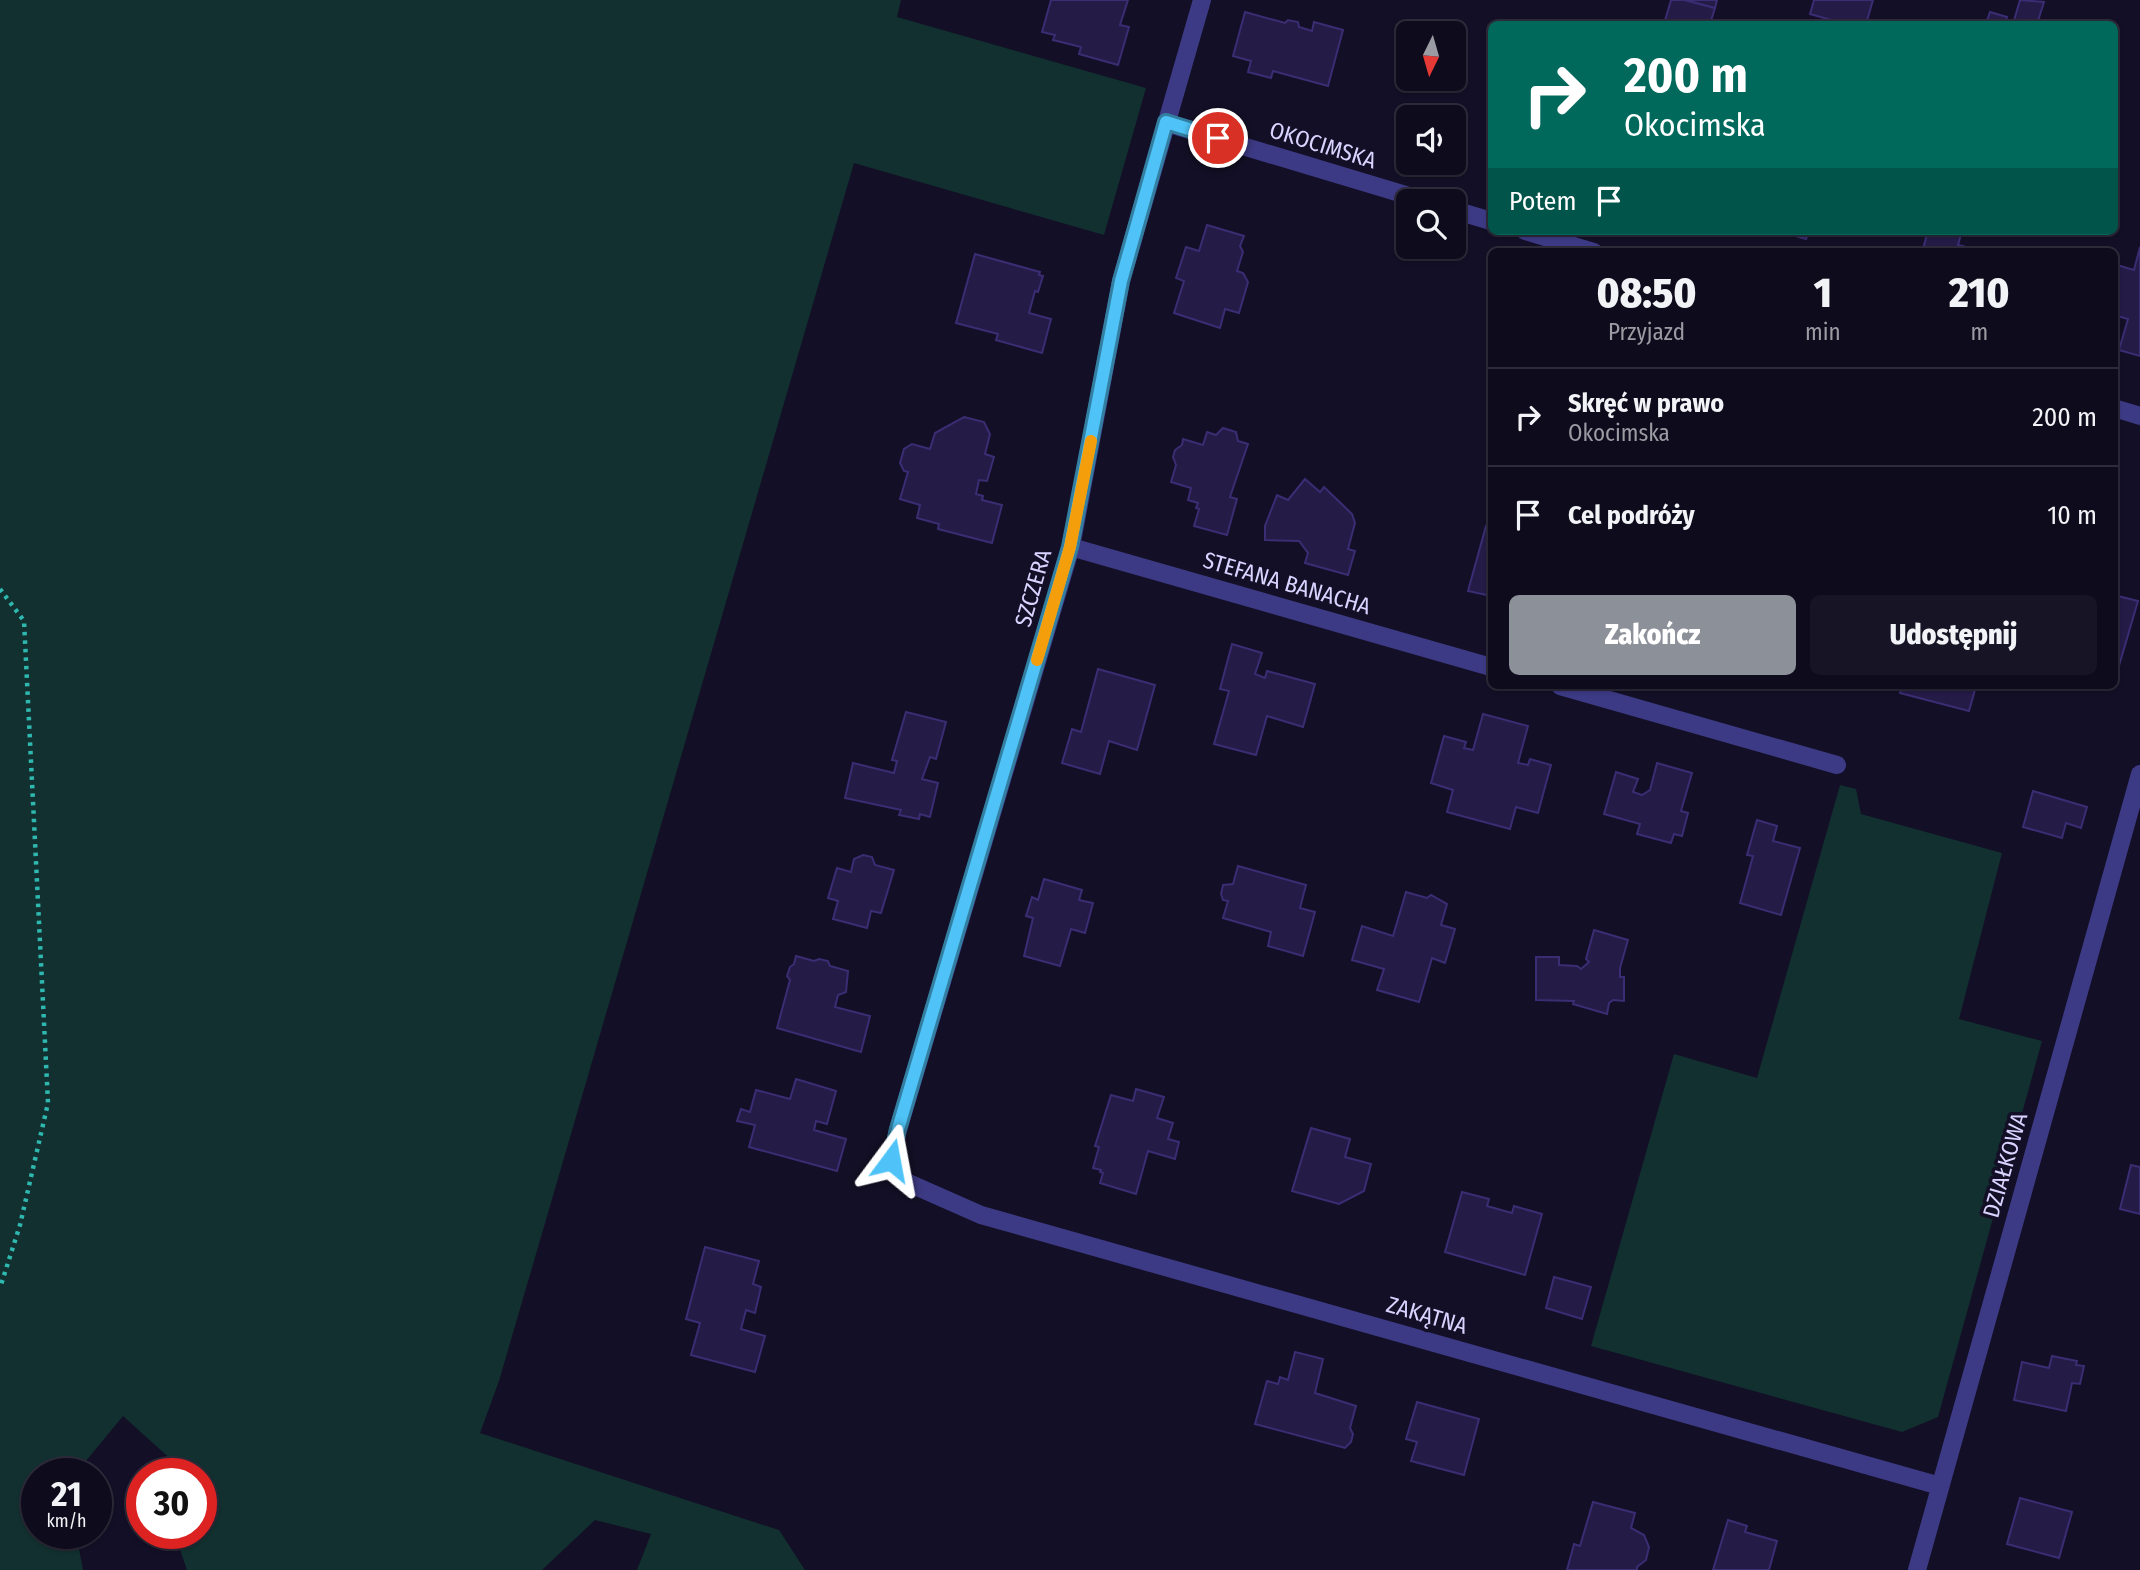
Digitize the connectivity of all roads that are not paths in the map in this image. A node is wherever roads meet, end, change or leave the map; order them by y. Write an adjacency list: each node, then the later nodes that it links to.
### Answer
1 (1202, 0): 2 (street, SZCZERA)
2 (1166, 122): 3 (street, OKOCIMSKA); 10 (street, SZCZERA)
3 (1396, 192)
4 (1466, 214): 5 (street)
5 (1488, 220)
6 (1538, 235): 7 (street)
7 (1581, 248)
8 (2118, 409): 9 (street)
9 (2140, 416)
10 (1070, 547): 11 (street, STEFANA BANACHA); 15 (street, SZCZERA)
11 (1488, 666)
12 (1571, 689): 13 (street)
13 (1837, 765)
14 (2140, 774): 16 (street, DZIAŁKOWA)
15 (904, 1181): 16 (street, ZAKĄTNA)
16 (1940, 1486): 17 (street, DZIAŁKOWA)
17 (1917, 1570)

